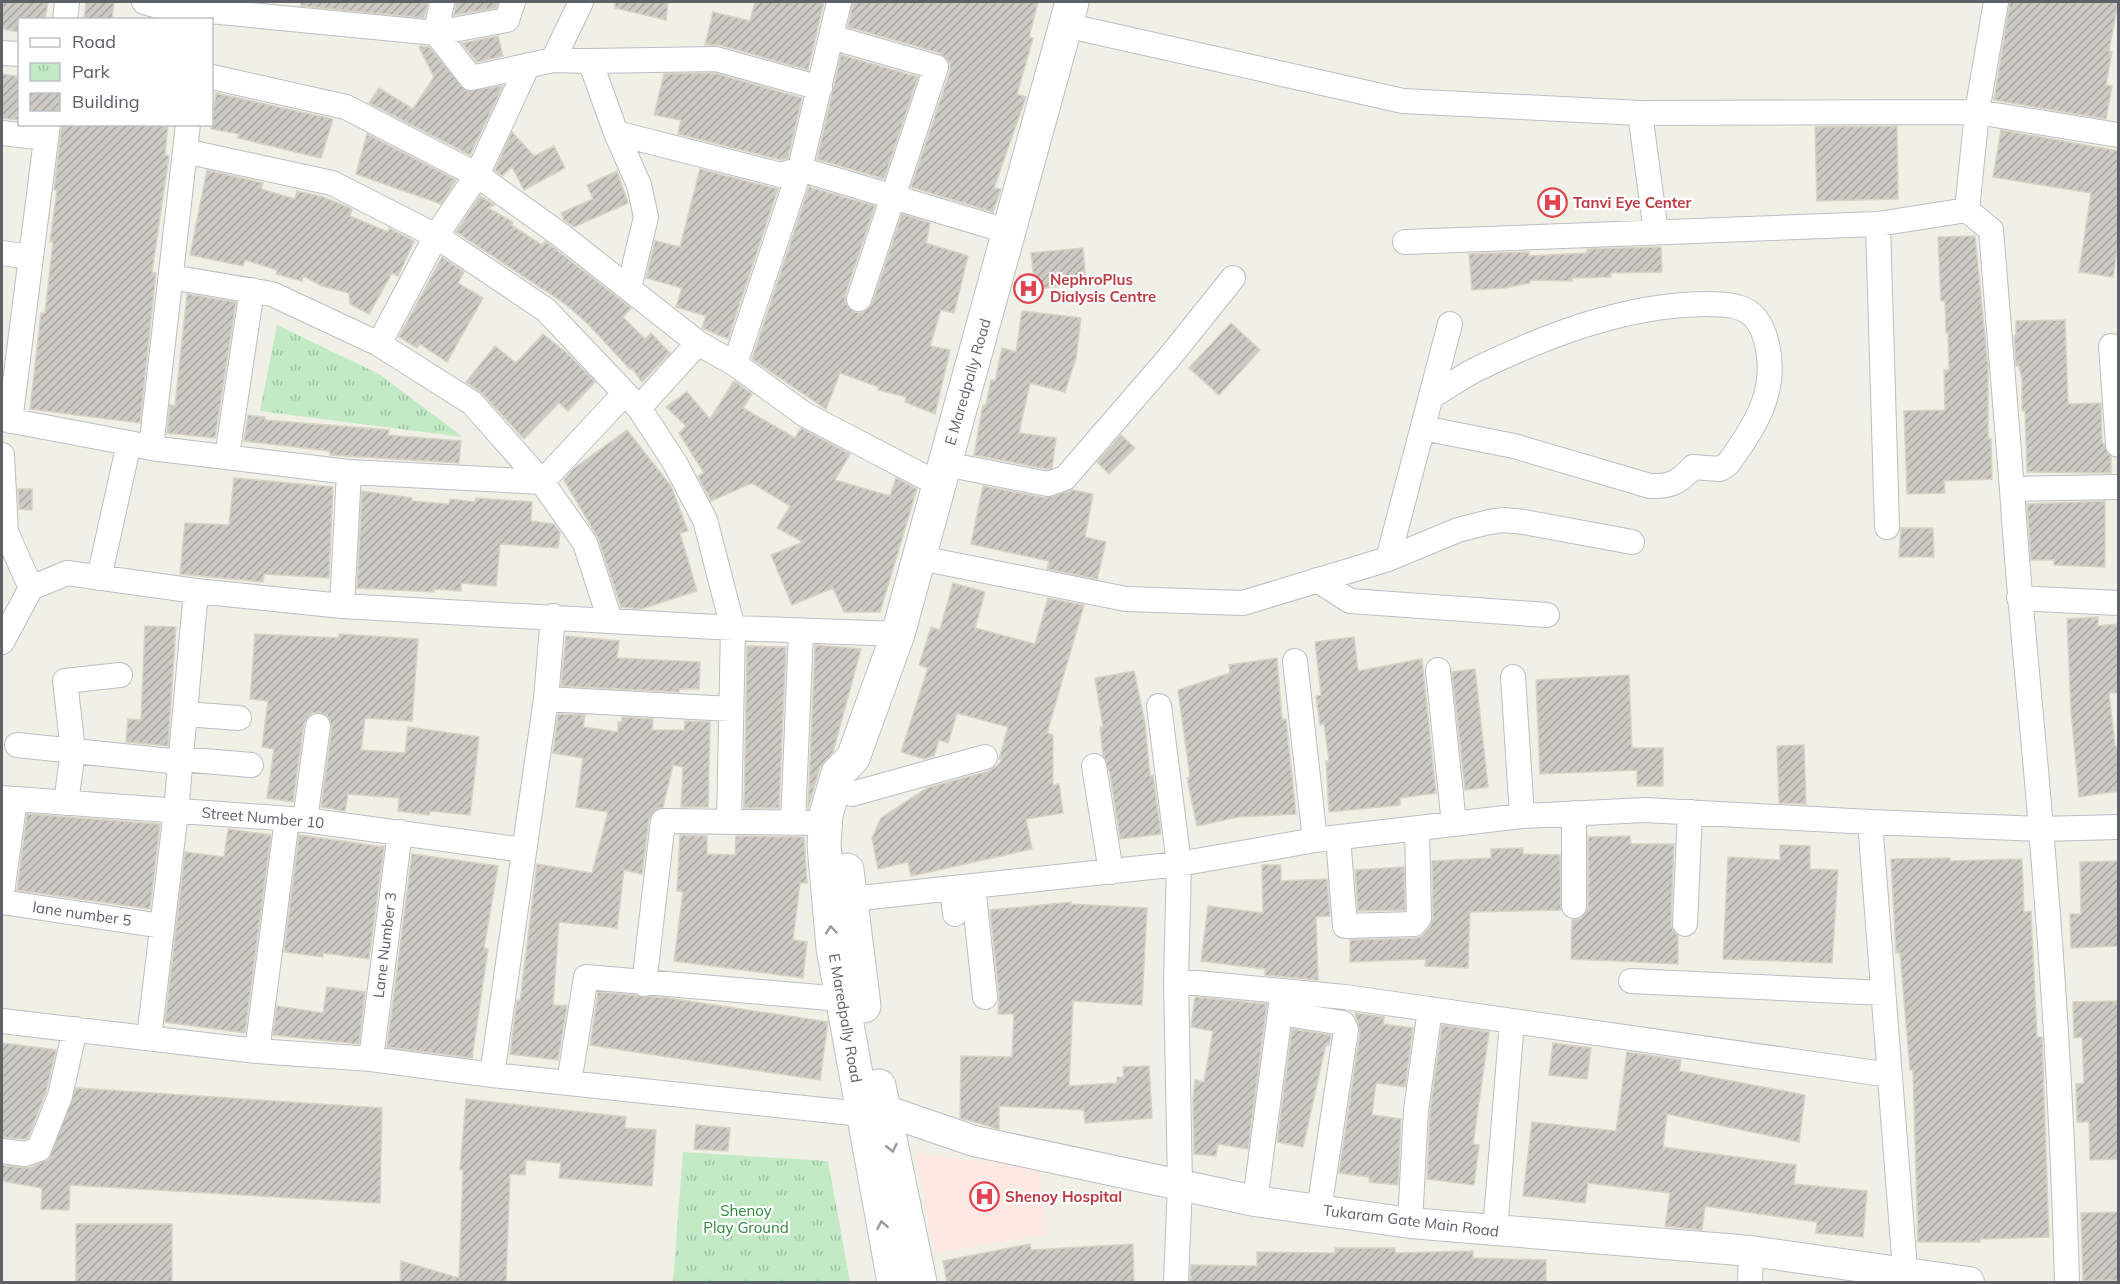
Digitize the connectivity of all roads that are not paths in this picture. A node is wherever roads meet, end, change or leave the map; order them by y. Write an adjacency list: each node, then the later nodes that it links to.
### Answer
1 (68, 2): 9 (street)
2 (442, 2): 10 (street)
3 (513, 2): 10 (street)
4 (581, 2): 14 (street)
5 (839, 2): 11 (street)
6 (1996, 2): 19 (street)
7 (153, 3): 10 (street)
8 (1068, 14): 20 (street); 32 (main road, E Maredpally Road)
9 (65, 18)
10 (436, 33): 16 (street)
11 (831, 37): 18 (street); 29 (street)
12 (2, 53): 13 (street)
13 (18, 54)
14 (553, 60): 15 (street); 16 (street)
15 (590, 61): 18 (street); 24 (street)
16 (528, 65): 28 (street)
17 (213, 77): 28 (street)
18 (820, 88): 27 (street)
19 (1977, 111): 20 (street); 25 (street); 30 (street)
20 (1640, 113): 33 (street)
21 (188, 126): 26 (street)
22 (47, 131): 23 (street); 37 (street)
23 (2, 133)
24 (616, 133): 27 (street); 40 (street)
25 (2118, 135)
26 (185, 151): 34 (street); 38 (street)
27 (801, 169): 29 (street); 47 (street)
28 (477, 175): 34 (street); 40 (street)
29 (893, 195): 32 (street); 42 (street)
30 (1967, 210): 31 (street); 60 (street)
31 (1878, 224): 33 (street); 61 (street)
32 (1010, 232): 57 (main road, E Maredpally Road)
33 (1656, 232): 35 (street)
34 (436, 236): 45 (street); 49 (street)
35 (1405, 242)
36 (2, 254): 37 (street)
37 (30, 257): 50 (street)
38 (171, 277): 41 (street); 52 (street)
39 (1233, 278): 57 (street)
40 (629, 288): 44 (street)
41 (252, 290): 45 (street); 55 (street)
42 (859, 299)
43 (1450, 324): 48 (street)
44 (698, 343): 47 (street); 49 (street)
45 (379, 344): 58 (street)
46 (2111, 346): 53 (street)
47 (735, 364): 57 (street)
48 (1432, 396): 51 (street); 51 (street)
49 (632, 401): 58 (street); 75 (street)
50 (6, 420): 52 (street)
51 (1424, 428): 64 (street)
52 (140, 445): 55 (street); 65 (street)
53 (2118, 445)
54 (2, 455): 67 (street)
55 (227, 456): 56 (street)
56 (349, 472): 58 (street); 71 (street)
57 (942, 475): 63 (main road, E Maredpally Road)
58 (542, 482): 74 (street)
59 (2118, 487): 60 (street)
60 (2012, 489): 69 (street)
61 (1887, 526)
62 (1632, 542): 64 (street)
63 (920, 558): 66 (street); 77 (main road, E Maredpally Road)
64 (1388, 559): 66 (street)
65 (99, 578): 67 (street); 68 (street)
66 (1317, 580): 72 (street)
67 (31, 588): 78 (street)
68 (196, 591): 71 (street); 86 (street)
69 (2019, 598): 70 (street); 109 (street)
70 (2118, 603)
71 (342, 606): 73 (street)
72 (1547, 615)
73 (553, 616): 74 (street); 83 (street)
74 (610, 620): 75 (street)
75 (733, 628): 76 (street); 85 (street)
76 (801, 631): 77 (street); 106 (street)
77 (898, 634): 92 (main road, E Maredpally Road)
78 (2, 642)
79 (1295, 662): 112 (street)
80 (1438, 670): 107 (street)
81 (120, 675): 90 (street)
82 (1513, 677): 102 (street)
83 (546, 699): 85 (street); 113 (street)
84 (1159, 706): 114 (street)
85 (731, 709): 104 (street)
86 (185, 714): 87 (street); 93 (street)
87 (239, 718)
88 (318, 726): 103 (street)
89 (17, 745): 90 (street)
90 (73, 751): 93 (street); 98 (street)
91 (985, 757): 96 (street)
92 (853, 758): 96 (main road, E Maredpally Road); 106 (main road, E Maredpally Road)
93 (180, 760): 94 (street); 99 (street)
94 (251, 765)
95 (1094, 766): 115 (street)
96 (852, 794): 118 (main road, E Maredpally Road)
97 (8, 798): 98 (street, Street Number 10); 116 (street)
98 (66, 803): 99 (street, Street Number 10)
99 (176, 811): 103 (street, Street Number 10); 122 (street)
100 (1690, 812): 101 (street); 105 (street); 121 (street)
101 (1574, 813): 102 (street); 120 (street)
102 (1522, 816): 107 (street)
103 (296, 820): 111 (street, Street Number 10); 135 (street)
104 (729, 822): 106 (street); 125 (street)
105 (1870, 822): 109 (street); 126 (street)
106 (809, 823): 128 (main road, E Maredpally Road, one-way to 106)
107 (1454, 824): 110 (street)
108 (2118, 827): 109 (street)
109 (2041, 829): 154 (street)
110 (1417, 830): 112 (street); 112 (street)
111 (400, 832): 113 (street, Street Number 10); 136 (street, Lane Number 3)
112 (1326, 839): 114 (street)
113 (524, 850): 137 (street)
114 (1179, 864): 115 (street); 123 (street)
115 (1111, 872): 117 (street)
116 (2, 893)
117 (962, 898): 118 (street); 127 (street)
118 (851, 899): 140 (main road, E Maredpally Road)
119 (2, 902): 122 (street, lane number 5)
120 (1574, 906)
121 (1685, 924)
122 (162, 926): 134 (street)
123 (1176, 981): 129 (street); 142 (street)
124 (1631, 981): 126 (street)
125 (644, 984): 128 (street); 139 (street)
126 (1883, 993): 138 (street)
127 (985, 997)
128 (842, 999): 140 (main road, E Maredpally Road)
129 (1282, 1002): 130 (street); 143 (street); 144 (street)
130 (1430, 1009): 132 (street); 145 (street)
131 (2, 1021): 133 (street)
132 (1512, 1021): 138 (street); 146 (street)
133 (75, 1029): 134 (street); 141 (street)
134 (149, 1038): 135 (street)
135 (257, 1051): 136 (street)
136 (370, 1059): 137 (street)
137 (492, 1075): 139 (street)
138 (1890, 1075): 148 (street)
139 (569, 1083): 140 (street)
140 (873, 1112): 142 (street, Tukaram Gate Main Road); 149 (main road, E Maredpally Road, one-way to 140); 150 (main road, E Maredpally Road, one-way to 150)
141 (2, 1151)
142 (1180, 1184): 143 (street, Tukaram Gate Main Road); 151 (street)
143 (1255, 1201): 144 (street, Tukaram Gate Main Road)
144 (1319, 1210): 145 (street, Tukaram Gate Main Road)
145 (1410, 1223): 146 (street, Tukaram Gate Main Road)
146 (1495, 1231): 147 (street, Tukaram Gate Main Road)
147 (1751, 1251): 148 (street, Tukaram Gate Main Road); 152 (street)
148 (1906, 1278): 153 (street, Tukaram Gate Main Road)
149 (894, 1282)
150 (920, 1282)
151 (1176, 1282)
152 (1750, 1282)
153 (1969, 1282)
154 (2067, 1282)

